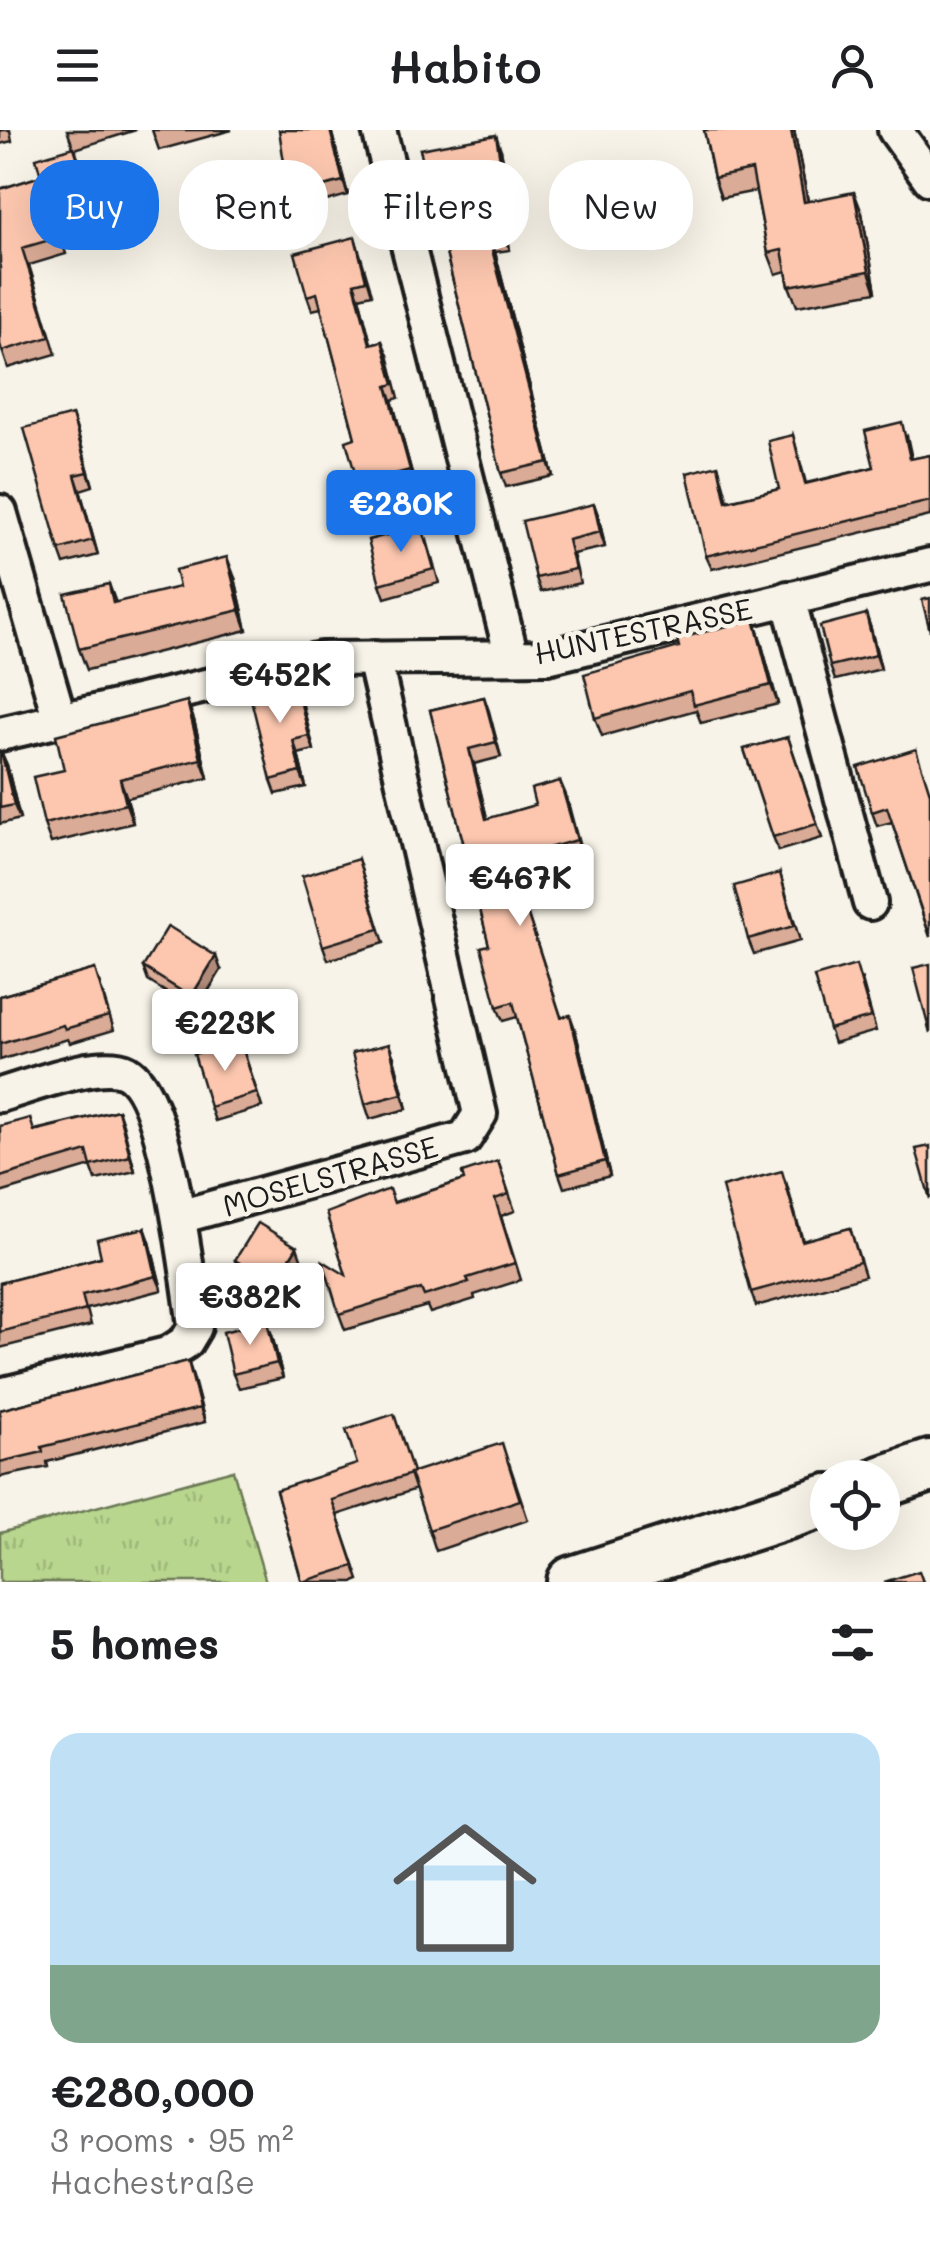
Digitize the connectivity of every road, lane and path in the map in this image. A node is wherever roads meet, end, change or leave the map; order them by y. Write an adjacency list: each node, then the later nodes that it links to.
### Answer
1 (378, 130): 7 (street)
2 (895, 130): 3 (street)
3 (930, 179)
4 (0, 512): 9 (street)
5 (930, 565): 6 (street, HUNTESTRASSE)
6 (788, 598): 7 (street, HUNTESTRASSE); 11 (street)
7 (512, 657): 8 (street, HUNTESTRASSE)
8 (374, 658): 9 (street, HUNTESTRASSE); 13 (street, MOSELSTRASSE)
9 (60, 720): 10 (street, HUNTESTRASSE)
10 (0, 734)
11 (870, 903)
12 (0, 1095): 13 (street)
13 (180, 1217): 14 (street)
14 (0, 1396)
15 (930, 1466): 16 (main road)
16 (900, 1476)
17 (810, 1506): 18 (main road)
18 (573, 1582)

